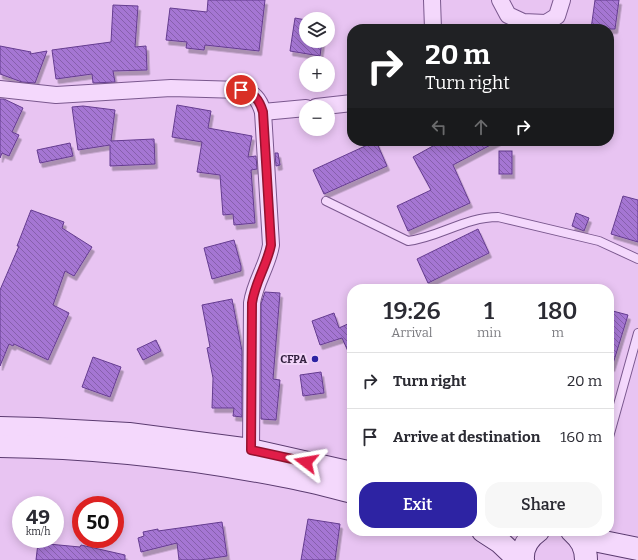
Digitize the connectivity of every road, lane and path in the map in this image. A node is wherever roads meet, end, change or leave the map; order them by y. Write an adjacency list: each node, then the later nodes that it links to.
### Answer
1 (432, 0): 4 (street)
2 (500, 0): 3 (street)
3 (562, 0)
4 (433, 24)
5 (0, 89): 9 (street)
6 (347, 104): 7 (street)
7 (335, 105)
8 (299, 109): 9 (street)
9 (263, 112): 16 (street)
10 (326, 200): 11 (lane)
11 (638, 259)
12 (638, 333): 13 (lane)
13 (614, 419)
14 (0, 428): 16 (main road)
15 (0, 446): 18 (main road)
16 (251, 450): 17 (main road)
17 (347, 472)
18 (347, 491)
19 (491, 536): 24 (main road)
20 (533, 536): 25 (main road)
21 (576, 536): 26 (main road)
22 (583, 536): 23 (main road)
23 (638, 549)
24 (520, 560)
25 (523, 560)
26 (586, 560)

